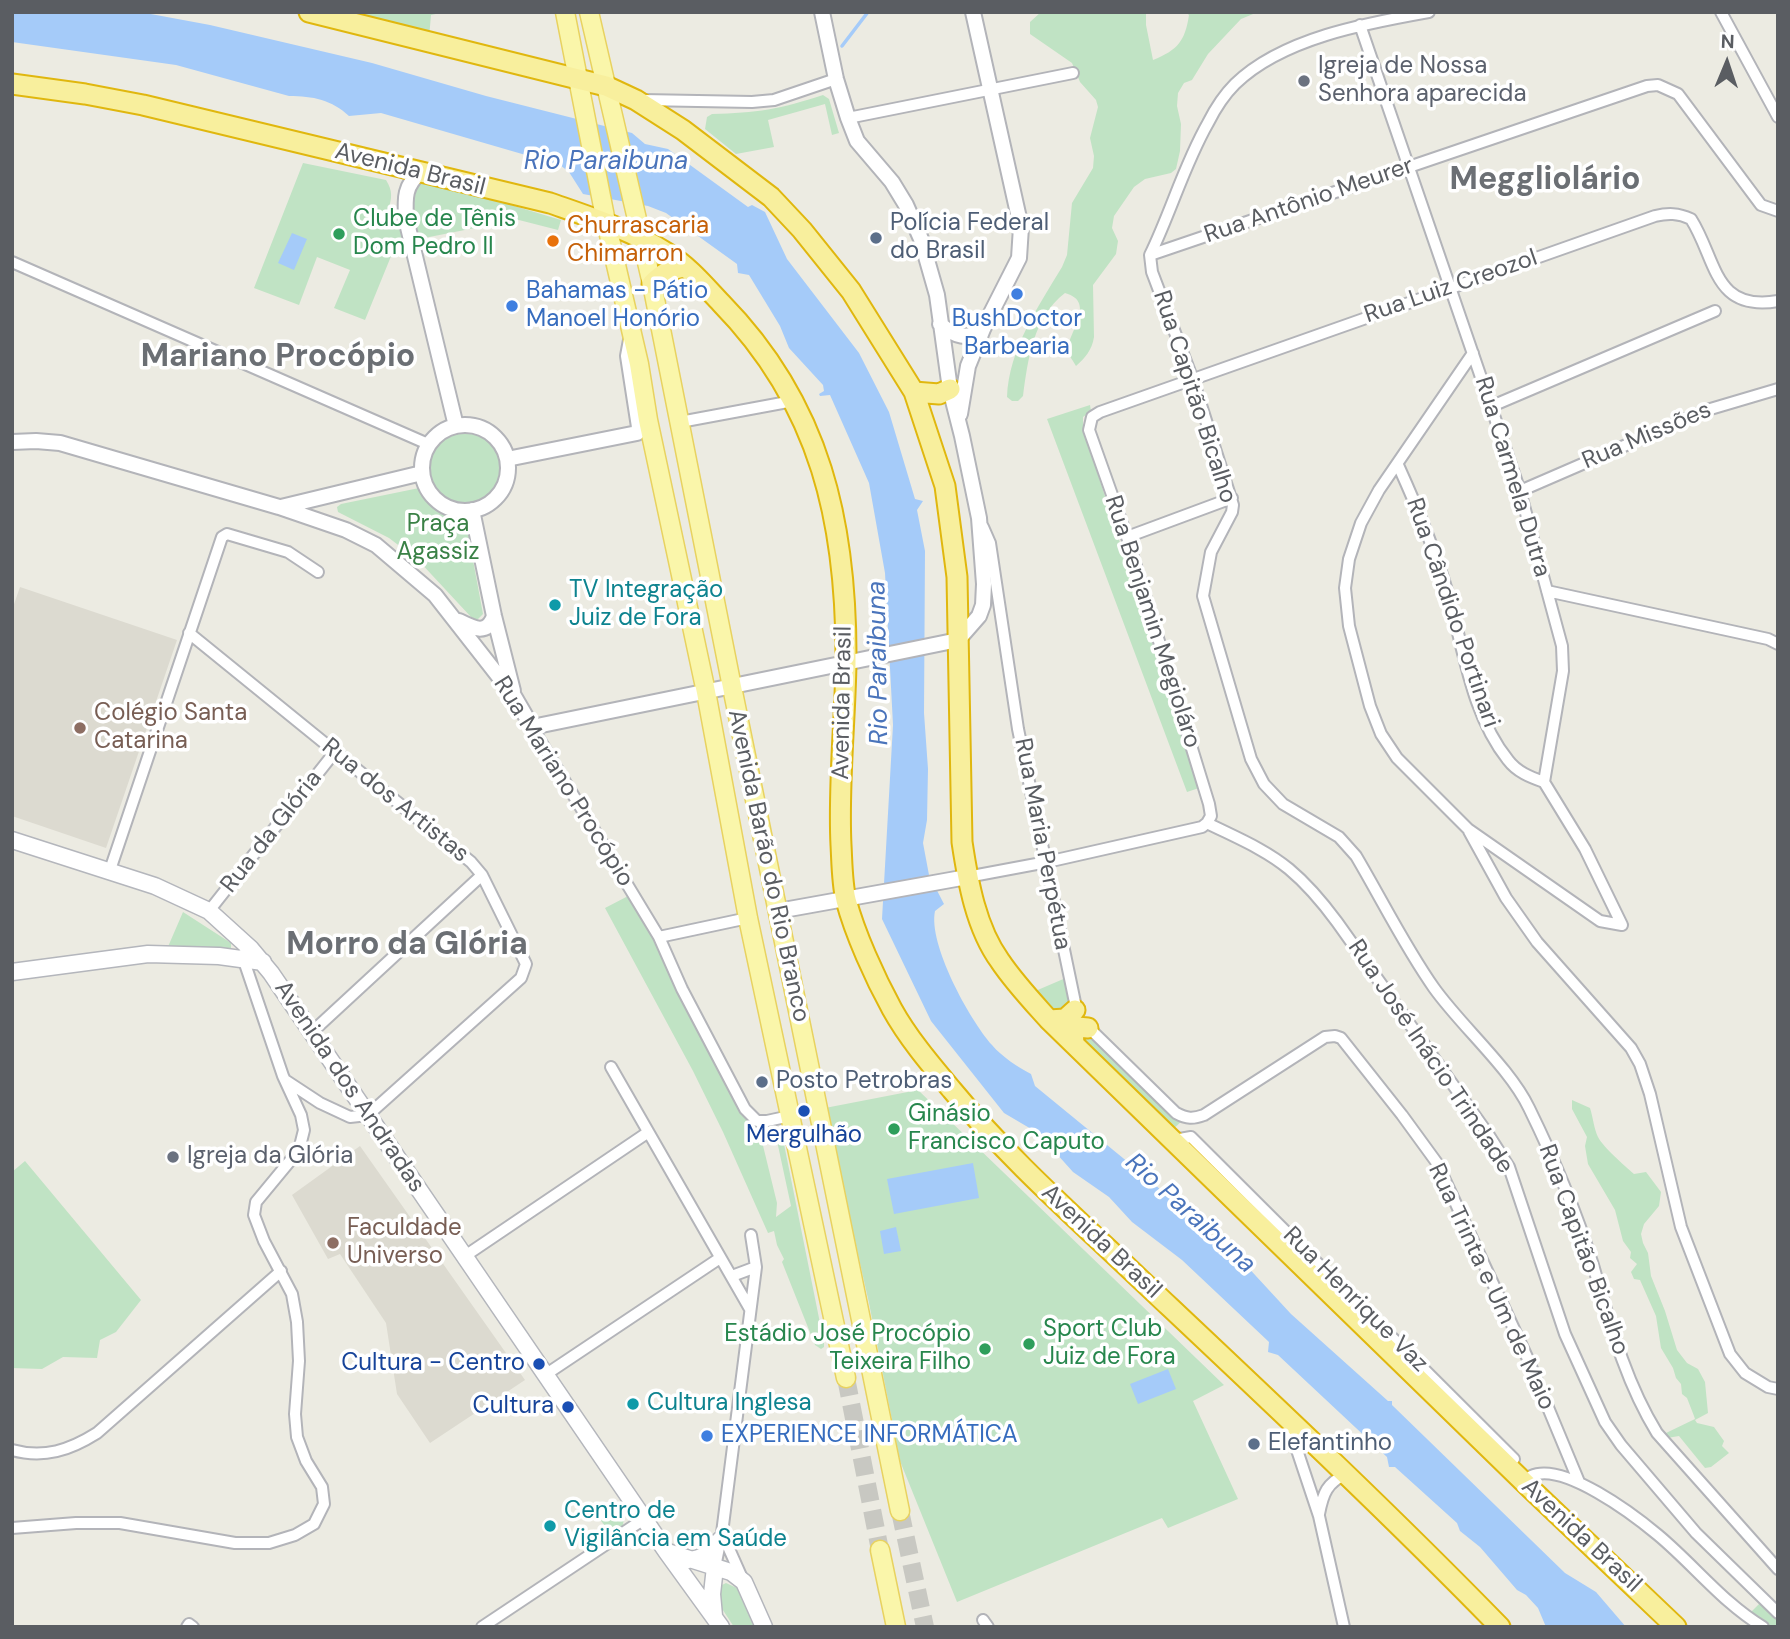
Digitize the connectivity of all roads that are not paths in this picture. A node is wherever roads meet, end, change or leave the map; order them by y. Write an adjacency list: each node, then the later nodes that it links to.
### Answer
1 (309, 12): 13 (highway, Avenida Brasil)
2 (822, 12): 10 (street, Rua Maria Perpétua)
3 (973, 12): 14 (street)
4 (1429, 12): 8 (street)
5 (1721, 12): 16 (street)
6 (565, 13): 13 (main road)
7 (589, 13): 12 (main road)
8 (1360, 26): 18 (street, Rua Carmela Dutra); 23 (street)
9 (1073, 73): 14 (street)
10 (836, 79): 15 (street); 17 (street, Rua Maria Perpétua)
11 (12, 84): 19 (highway, Avenida Brasil)
12 (606, 86): 13 (highway, Avenida Brasil); 15 (highway, Avenida Brasil); 22 (main road, Avenida Barão do Rio Branco)
13 (580, 88): 21 (main road, Avenida Barão do Rio Branco)
14 (992, 90): 17 (street); 31 (street)
15 (636, 100): 39 (highway, Avenida Brasil)
16 (1778, 117)
17 (848, 118): 30 (street, Rua Maria Perpétua)
18 (1408, 167): 20 (street, Rua Antônio Meurer); 23 (street, Rua Antônio Meurer); 27 (street, Rua Carmela Dutra)
19 (421, 172): 21 (highway, Avenida Brasil); 45 (street)
20 (1778, 211)
21 (606, 222): 22 (highway, Avenida Brasil); 32 (main road, Avenida Barão do Rio Branco)
22 (638, 230): 25 (highway, Avenida Brasil); 26 (main road, Avenida Barão do Rio Branco)
23 (1150, 255): 36 (street, Rua Capitão Bicalho)
24 (12, 262): 47 (street)
25 (685, 267): 26 (highway); 40 (highway, Avenida Brasil)
26 (652, 284): 42 (main road, Avenida Barão do Rio Branco)
27 (1451, 286): 28 (street, Rua Luiz Creozol); 33 (street, Rua Carmela Dutra); 36 (street, Rua Luiz Creozol)
28 (1778, 301)
29 (1715, 311): 41 (street)
30 (940, 324): 31 (street); 34 (street, Rua Maria Perpétua)
31 (983, 329): 35 (street)
32 (632, 334): 48 (street); 68 (main road, Avenida Barão do Rio Branco)
33 (1473, 353): 41 (street, Rua Carmela Dutra); 49 (street)
34 (946, 365): 35 (street); 37 (street, Rua Maria Perpétua)
35 (968, 366): 43 (street)
36 (1193, 380): 44 (street, Rua Luiz Creozol); 53 (street, Rua Capitão Bicalho)
37 (950, 389): 39 (highway); 43 (street, Rua Maria Perpétua)
38 (1778, 390): 51 (street, Rua Missões)
39 (914, 392): 64 (highway, Avenida Brasil)
40 (793, 401): 42 (street); 66 (highway, Avenida Brasil)
41 (1492, 406): 51 (street, Rua Carmela Dutra)
42 (680, 422): 67 (main road, Avenida Barão do Rio Branco)
43 (959, 422): 56 (street, Rua Maria Perpétua)
44 (1089, 423): 58 (street, Rua Benjamin Megioláro)
45 (456, 426): 47 (street); 48 (street)
46 (12, 442): 54 (street, Rua Mariano Procópio)
47 (428, 444): 50 (street)
48 (508, 460): 55 (street)
49 (1398, 465): 72 (street, Rua Cândido Portinari); 74 (street)
50 (422, 473): 52 (street); 55 (street)
51 (1520, 491): 60 (street, Rua Carmela Dutra)
52 (334, 494): 54 (street); 57 (street)
53 (1232, 498): 58 (street); 120 (street, Rua Capitão Bicalho)
54 (279, 507): 57 (street, Rua Mariano Procópio)
55 (472, 510): 61 (street)
56 (979, 518): 64 (street, Rua Maria Perpétua); 76 (street, Rua Maria Perpétua)
57 (346, 530): 62 (street, Rua Mariano Procópio)
58 (1128, 537): 73 (street, Rua Benjamin Megioláro)
59 (318, 572): 63 (street)
60 (1547, 591): 65 (street); 72 (street, Rua Carmela Dutra)
61 (494, 616): 62 (street); 69 (street)
62 (457, 620): 69 (street, Rua Mariano Procópio)
63 (189, 633): 71 (street, Rua dos Artistas); 77 (street)
64 (950, 642): 66 (street); 79 (highway, Avenida Brasil)
65 (1778, 644)
66 (851, 662): 67 (street); 80 (highway, Avenida Brasil)
67 (732, 687): 68 (street); 82 (main road, Avenida Barão do Rio Branco)
68 (706, 692): 70 (street); 83 (main road, Avenida Barão do Rio Branco)
69 (514, 696): 70 (street, Rua Mariano Procópio)
70 (532, 727): 85 (street, Rua Mariano Procópio)
71 (334, 753): 78 (street, Rua dos Artistas); 81 (street, Rua da Glória)
72 (1544, 782): 74 (street)
73 (1208, 823): 76 (street); 122 (street, Rua José Inácio Trindade)
74 (1468, 829): 105 (street)
75 (12, 840): 77 (main road, Avenida dos Andradas)
76 (1047, 862): 79 (street); 89 (street, Rua Maria Perpétua)
77 (110, 870): 81 (main road, Avenida dos Andradas)
78 (482, 875): 90 (street); 93 (street, Rua dos Artistas)
79 (959, 878): 80 (street); 89 (highway, Avenida Brasil)
80 (852, 898): 82 (street); 106 (highway, Avenida Brasil)
81 (209, 911): 84 (main road, Avenida dos Andradas)
82 (778, 911): 111 (main road, Avenida Barão do Rio Branco)
83 (748, 918): 85 (street); 94 (main road, Avenida Barão do Rio Branco)
84 (237, 935): 86 (street); 87 (main road, Avenida dos Andradas)
85 (659, 937): 94 (street, Rua Mariano Procópio)
86 (244, 959): 87 (main road); 88 (main road); 92 (street)
87 (262, 962): 90 (main road, Avenida dos Andradas)
88 (12, 972)
89 (1078, 1027): 109 (street, Rua Trinta e Um de Maio); 110 (highway, Avenida Brasil)
90 (312, 1032): 93 (main road, Avenida dos Andradas)
91 (611, 1067): 95 (street)
92 (285, 1080): 93 (street); 100 (street)
93 (368, 1115): 97 (main road, Avenida dos Andradas)
94 (790, 1116): 104 (main road, Avenida Barão do Rio Branco)
95 (647, 1133): 97 (street); 98 (street)
96 (751, 1236): 99 (street)
97 (465, 1256): 103 (main road, Avenida dos Andradas)
98 (720, 1258): 101 (street); 103 (street)
99 (757, 1267): 101 (street); 102 (street)
100 (281, 1270): 107 (street); 114 (street)
101 (732, 1276): 102 (street)
102 (750, 1309): 115 (street)
103 (545, 1375): 113 (main road, Avenida dos Andradas)
104 (846, 1378)
105 (1773, 1388)
106 (1286, 1416): 108 (highway, Avenida Brasil); 112 (street)
107 (12, 1450)
108 (1346, 1474): 112 (street); 130 (highway, Avenida Brasil)
109 (1579, 1482): 110 (street); 132 (street)
110 (1531, 1483): 131 (highway, Avenida Brasil)
111 (900, 1511)
112 (1318, 1516): 124 (street)
113 (644, 1519): 117 (main road, Avenida dos Andradas); 127 (street)
114 (12, 1528)
115 (721, 1537): 118 (main road); 119 (street); 121 (street)
116 (880, 1550): 129 (main road)
117 (666, 1551): 118 (main road); 123 (main road, Avenida dos Andradas)
118 (687, 1560): 119 (main road)
119 (715, 1567): 121 (main road); 123 (main road)
120 (1778, 1569)
121 (744, 1582): 128 (main road)
122 (1778, 1613)
123 (717, 1621)
124 (1341, 1626)
125 (187, 1627): 126 (street)
126 (193, 1627)
127 (482, 1627)
128 (764, 1627)
129 (896, 1627)
130 (1500, 1627)
131 (1676, 1627)
132 (1763, 1627)

